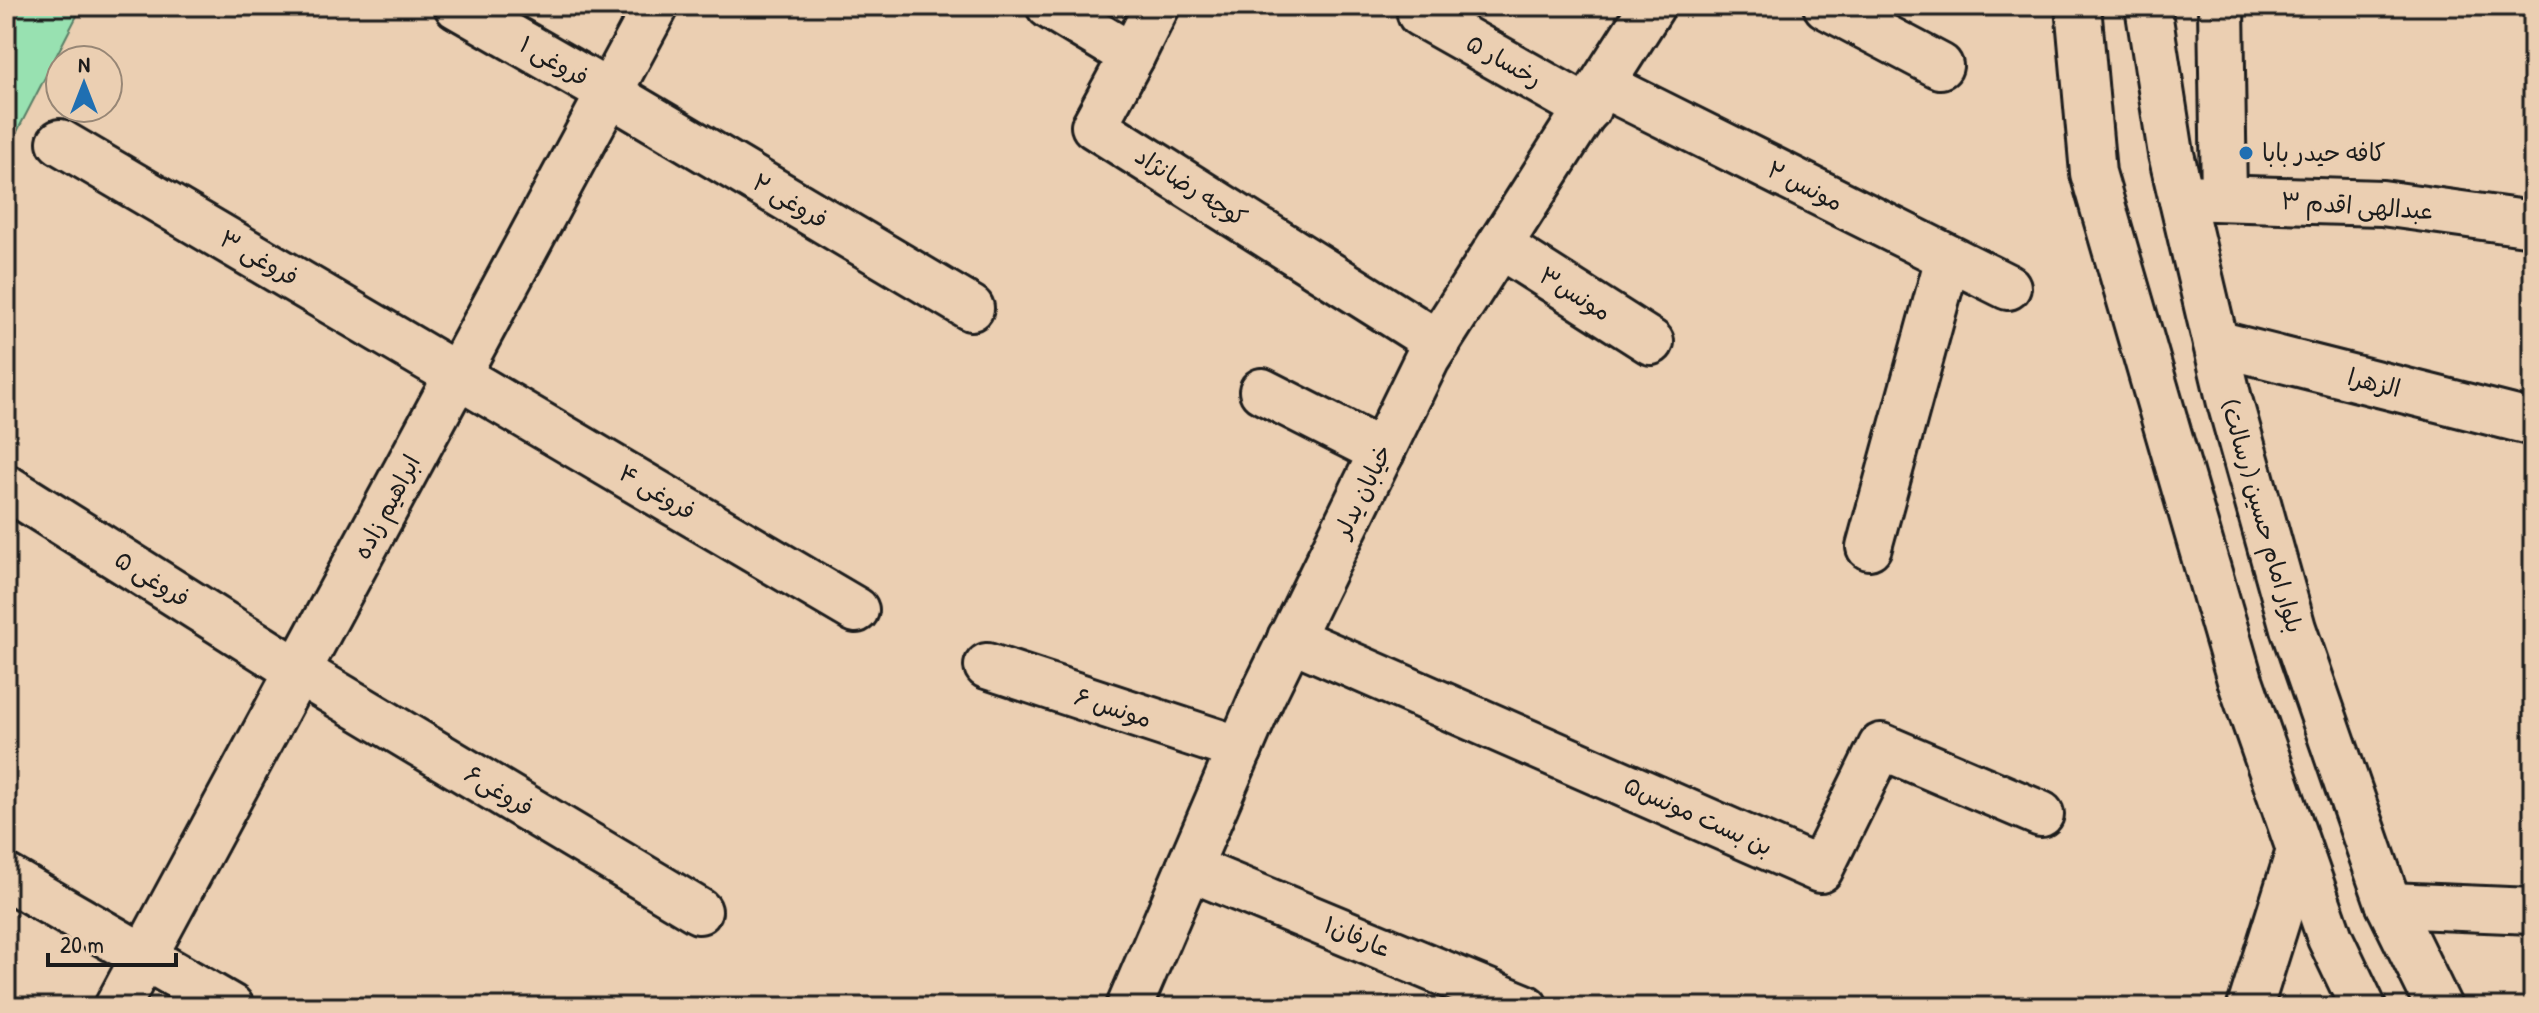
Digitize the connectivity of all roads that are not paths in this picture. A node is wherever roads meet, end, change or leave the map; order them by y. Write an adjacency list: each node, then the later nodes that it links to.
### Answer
1 (457, 6): 13 (street, فروغی ۱)
2 (656, 6): 13 (street, ابراهیم زاده)
3 (1049, 6): 11 (street)
4 (1157, 6): 11 (street)
5 (1652, 6): 14 (street, خیابان یدلر)
6 (1826, 6): 12 (street)
7 (2078, 6): 38 (street)
8 (2148, 6): 16 (street, بلوار امام حسین (رسالت))
9 (2221, 6): 17 (street)
10 (1420, 14): 14 (street, رخسار ۵)
11 (1132, 56): 24 (street, کوچه رضانژاد)
12 (1940, 66)
13 (609, 93): 22 (street, فروغی ۲); 26 (street, ابراهیم زاده)
14 (1595, 97): 19 (street, خیابان یدلر); 20 (street, مونس ۲)
15 (60, 142): 26 (street, فروغی ۳)
16 (2181, 197): 17 (street, عبدالهی اقدم ۳); 25 (street, بلوار امام حسین (رسالت))
17 (2224, 198): 18 (street, عبدالهی اقدم ۳)
18 (2533, 224)
19 (1500, 246): 23 (street, مونس۳); 24 (street, خیابان یدلر)
20 (1948, 258): 21 (street, مونس ۲); 31 (street)
21 (2008, 287)
22 (971, 308)
23 (1651, 342)
24 (1438, 343): 29 (street, خیابان یدلر)
25 (2216, 343): 28 (street, الزهرا); 41 (street, بلوار امام حسین (رسالت))
26 (458, 374): 32 (street, فروغی ۴); 35 (street, ابراهیم زاده)
27 (1262, 391): 29 (street)
28 (2533, 423)
29 (1382, 452): 33 (street, خیابان یدلر)
30 (6, 487): 35 (street, فروغی ۵)
31 (1869, 547)
32 (856, 610)
33 (1290, 638): 36 (street, خیابان یدلر); 37 (street, بن بست مونس۵)
34 (987, 666): 36 (street, مونس ۶)
35 (298, 671): 42 (street, فروغی۶); 44 (street, ابراهیم زاده)
36 (1240, 749): 39 (street, خیابان یدلر)
37 (2041, 814)
38 (2299, 851): 49 (street); 50 (street)
39 (1189, 868): 47 (street, خیابان یدلر); 48 (street, عارفان۱)
40 (6, 877): 44 (street)
41 (2389, 905): 43 (street); 51 (street, بلوار امام حسین (رسالت))
42 (699, 911)
43 (2533, 911)
44 (143, 958): 45 (street, ابراهیم زاده); 46 (street)
45 (117, 1007)
46 (231, 1007)
47 (1129, 1007)
48 (1525, 1007)
49 (2250, 1007)
50 (2363, 1007)
51 (2439, 1007)

